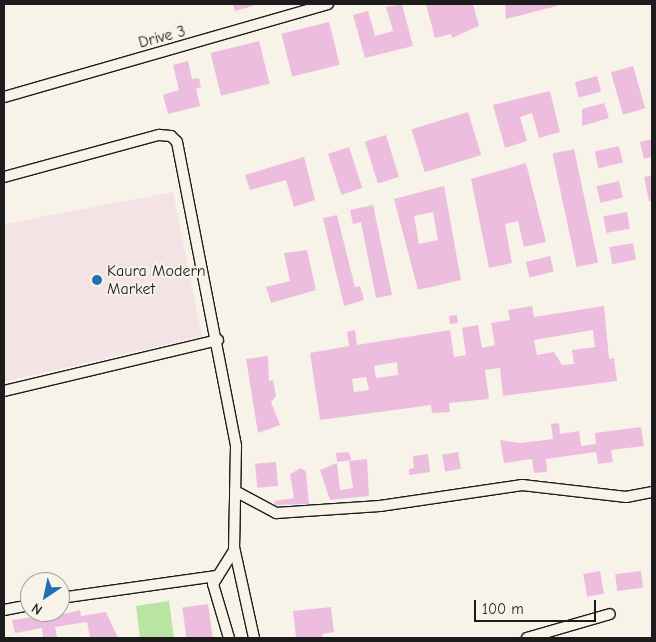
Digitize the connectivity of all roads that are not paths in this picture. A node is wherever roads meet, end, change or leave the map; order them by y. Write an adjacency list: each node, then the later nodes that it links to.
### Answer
1 (328, 4): 2 (street, Drive 3)
2 (4, 97)
3 (4, 177): 4 (street)
4 (218, 340): 5 (street); 6 (street)
5 (4, 391)
6 (235, 491): 7 (street); 8 (street)
7 (652, 492)
8 (234, 551): 9 (street); 15 (street)
9 (216, 576): 10 (street); 14 (street)
10 (70, 597)
11 (20, 607): 12 (street)
12 (4, 610)
13 (610, 614): 16 (street)
14 (229, 638)
15 (254, 638)
16 (527, 638)

